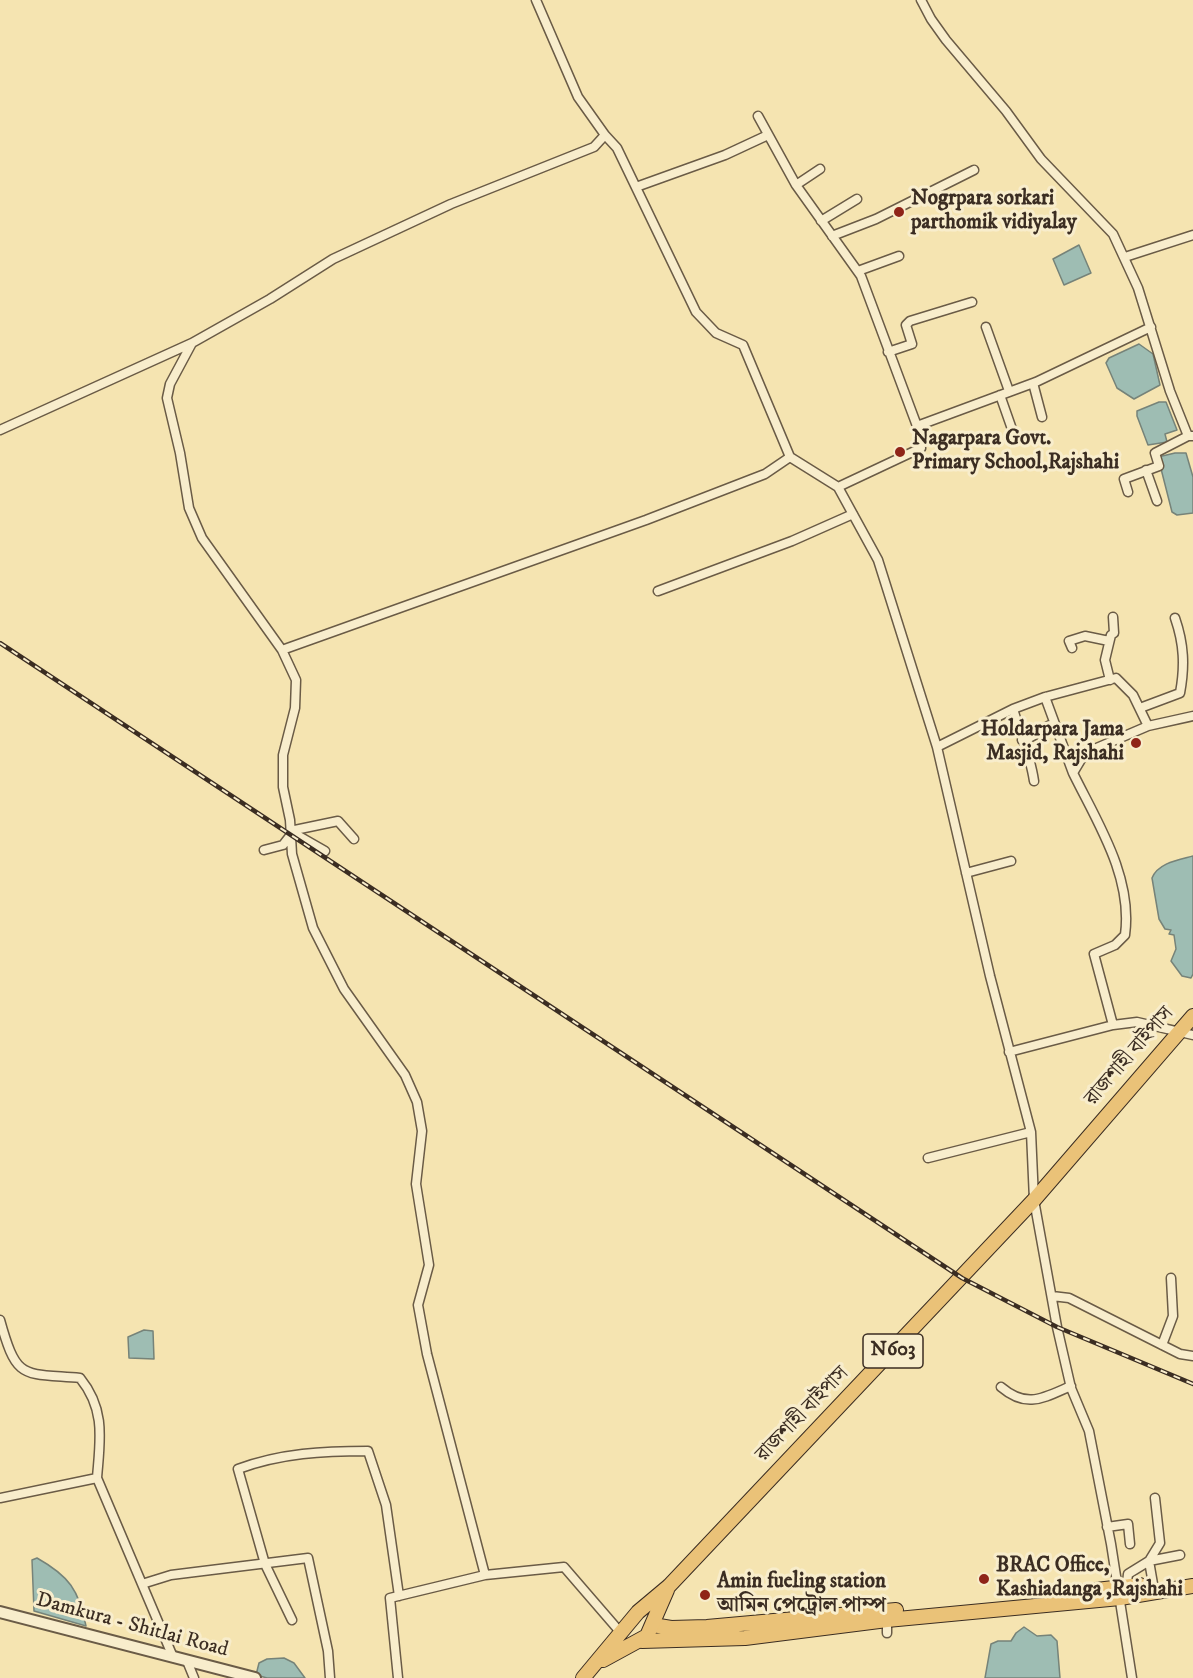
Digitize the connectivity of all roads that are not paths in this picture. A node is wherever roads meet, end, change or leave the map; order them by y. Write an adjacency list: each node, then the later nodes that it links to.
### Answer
1 (536, 0): 4 (street)
2 (921, 0): 15 (street)
3 (758, 116): 5 (street)
4 (605, 135): 9 (street); 20 (street)
5 (768, 135): 8 (street); 9 (street)
6 (820, 169): 8 (street)
7 (974, 170): 13 (street)
8 (796, 185): 11 (street)
9 (636, 187): 29 (street)
10 (857, 199): 11 (street)
11 (820, 221): 13 (street)
12 (1193, 235): 15 (street)
13 (832, 236): 16 (street)
14 (899, 256): 16 (street)
15 (1125, 257): 19 (street)
16 (858, 271): 21 (street)
17 (972, 302): 21 (street)
18 (986, 327): 23 (street)
19 (1150, 327): 22 (street); 28 (street)
20 (192, 343): 26 (street); 40 (street)
21 (888, 352): 25 (street)
22 (1033, 383): 23 (street); 24 (street)
23 (1005, 393): 25 (street); 27 (street)
24 (1042, 417)
25 (917, 426): 31 (street)
26 (0, 430)
27 (1013, 432)
28 (1191, 436): 30 (street)
29 (790, 457): 31 (street); 40 (street)
30 (1146, 470): 32 (street); 33 (street)
31 (838, 487): 34 (street)
32 (1128, 492)
33 (1157, 501)
34 (853, 514): 35 (street); 49 (street)
35 (658, 591)
36 (1113, 617): 38 (street)
37 (1174, 618): 43 (street)
38 (1109, 641): 39 (street); 41 (street)
39 (1072, 648)
40 (282, 650): 52 (street)
41 (1110, 680): 42 (street); 43 (street)
42 (1045, 697): 44 (street); 46 (street)
43 (1140, 708): 47 (street)
44 (1013, 709): 48 (street); 49 (street)
45 (1193, 716): 47 (street)
46 (1053, 724): 48 (street); 50 (street)
47 (1148, 726): 50 (street)
48 (1022, 740): 51 (street)
49 (937, 747): 57 (street)
50 (1073, 772): 59 (street)
51 (1034, 781)
52 (290, 834): 53 (street); 54 (street); 55 (street); 80 (street)
53 (354, 839)
54 (264, 850)
55 (325, 851)
56 (1011, 861): 57 (street)
57 (966, 873): 61 (street)
58 (1193, 1016): 60 (main road, রাজশাহী বাইপাস / N603)
59 (1113, 1025): 60 (street); 61 (street)
60 (1186, 1034): 64 (main road, রাজশাহী বাইপাস / N603)
61 (1009, 1052): 62 (street)
62 (1031, 1132): 63 (street); 64 (street)
63 (928, 1158)
64 (1034, 1200): 66 (street); 84 (main road, রাজশাহী বাইপাস / N603)
65 (1171, 1278): 68 (street)
66 (1052, 1296): 68 (street); 70 (street)
67 (0, 1320): 72 (street)
68 (1162, 1345): 69 (street)
69 (1193, 1356)
70 (1071, 1386): 71 (street); 75 (street)
71 (1001, 1387)
72 (97, 1478): 73 (street); 82 (street)
73 (0, 1498)
74 (1155, 1498): 78 (street)
75 (1107, 1527): 76 (street); 86 (street)
76 (1130, 1544)
77 (1180, 1555): 78 (street)
78 (1149, 1561): 83 (street); 86 (street)
79 (265, 1564): 82 (street); 87 (street); 90 (street); 99 (street)
80 (485, 1575): 87 (street); 92 (street)
81 (1193, 1577): 83 (main road)
82 (142, 1584): 94 (street)
83 (1153, 1584): 86 (main road)
84 (669, 1586): 89 (main road, রাজশাহী বাইপাস / N603); 91 (main road)
85 (1193, 1586): 86 (main road)
86 (1119, 1593): 91 (main road); 93 (main road); 102 (street)
87 (399, 1596): 100 (street)
88 (0, 1611): 94 (street, Damkura - Shitlai Road)
89 (638, 1612): 91 (main road); 92 (main road, রাজশাহী বাইপাস / N603)
90 (292, 1620)
91 (653, 1625): 93 (main road)
92 (621, 1633): 96 (main road, রাজশাহী বাইপাস / N603)
93 (642, 1641): 96 (main road, N603)
94 (173, 1657): 95 (street, Damkura - Shitlai Road)
95 (187, 1661): 97 (street); 98 (street, Damkura - Shitlai Road)
96 (593, 1666): 101 (main road, রাজশাহী বাইপাস / N603)
97 (194, 1678)
98 (255, 1678)
99 (330, 1678)
100 (398, 1678)
101 (583, 1678)
102 (1132, 1678)

